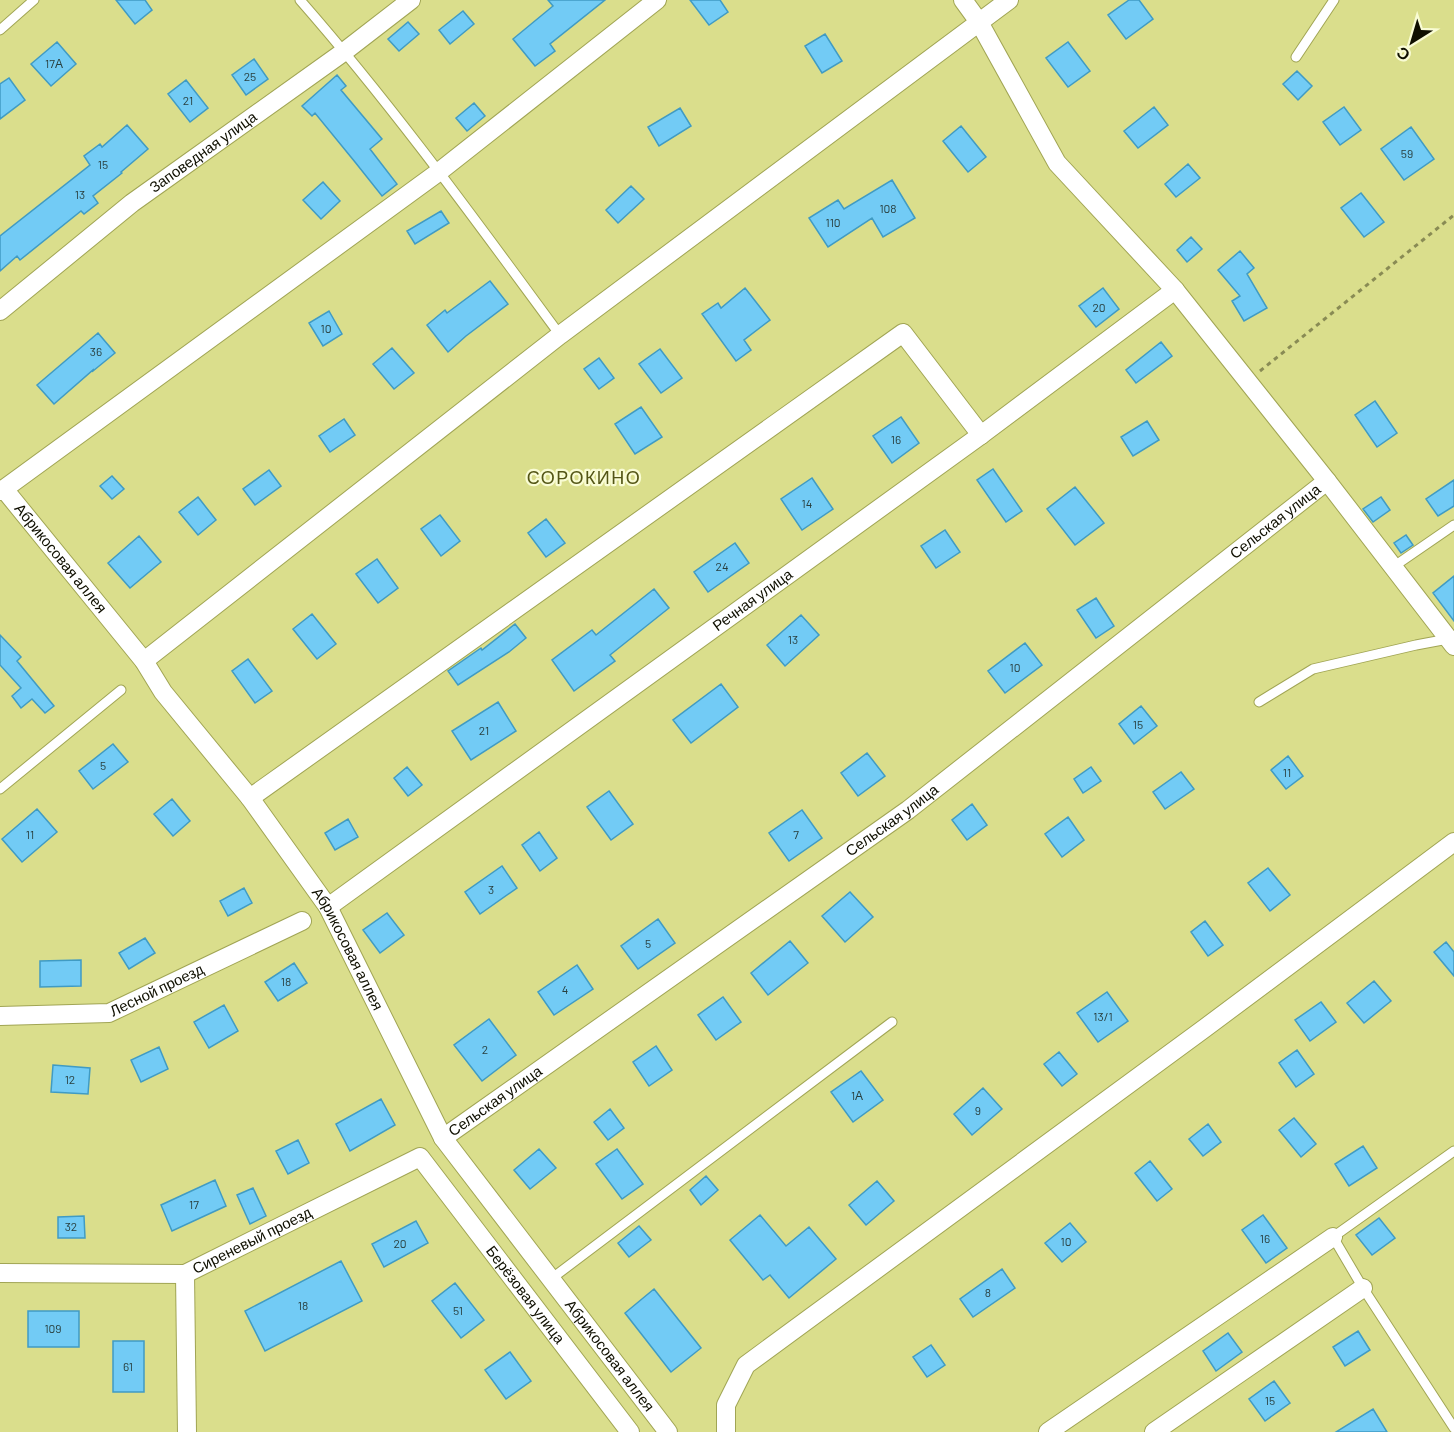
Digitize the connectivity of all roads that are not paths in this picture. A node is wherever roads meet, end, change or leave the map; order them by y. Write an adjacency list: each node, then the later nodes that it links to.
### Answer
1 (34, 0): 9 (lane)
2 (300, 0): 10 (lane)
3 (411, 0): 10 (street, Заповедная улица)
4 (657, 0): 12 (street)
5 (963, 0): 8 (street)
6 (1009, 0): 8 (street)
7 (1334, 0): 11 (lane)
8 (979, 22): 13 (street); 15 (street)
9 (0, 30)
10 (345, 51): 12 (lane); 14 (street, Заповедная улица)
11 (1296, 57)
12 (440, 171): 15 (lane); 18 (street)
13 (1176, 290): 16 (street, Речная улица); 17 (street)
14 (0, 311)
15 (560, 335): 22 (street)
16 (981, 435): 26 (street); 28 (street, Речная улица)
17 (1327, 481): 20 (street); 32 (street, Сельская улица)
18 (2, 490): 22 (street, Абрикосовая аллея)
19 (1454, 525): 20 (lane)
20 (1393, 567): 21 (street)
21 (1451, 643): 24 (lane)
22 (144, 661): 26 (street, Абрикосовая аллея)
23 (121, 690): 25 (lane)
24 (1259, 702)
25 (0, 789)
26 (250, 798): 28 (street, Абрикосовая аллея)
27 (1454, 842): 44 (street)
28 (328, 907): 32 (street, Абрикосовая аллея)
29 (302, 921): 30 (street, Лесной проезд)
30 (0, 1017)
31 (892, 1022): 38 (lane)
32 (442, 1138): 38 (street, Абрикосовая аллея)
33 (1454, 1151): 35 (lane)
34 (420, 1157): 37 (street, Сиреневый проезд); 41 (street, Берёзовая улица)
35 (1333, 1237): 39 (lane); 45 (street)
36 (0, 1273): 37 (street, Сиреневый проезд)
37 (185, 1274): 42 (street)
38 (551, 1279): 43 (street, Абрикосовая аллея)
39 (1363, 1288): 40 (lane); 46 (street)
40 (1454, 1428)
41 (628, 1431)
42 (187, 1432)
43 (668, 1432)
44 (726, 1432)
45 (1048, 1432)
46 (1154, 1432)

